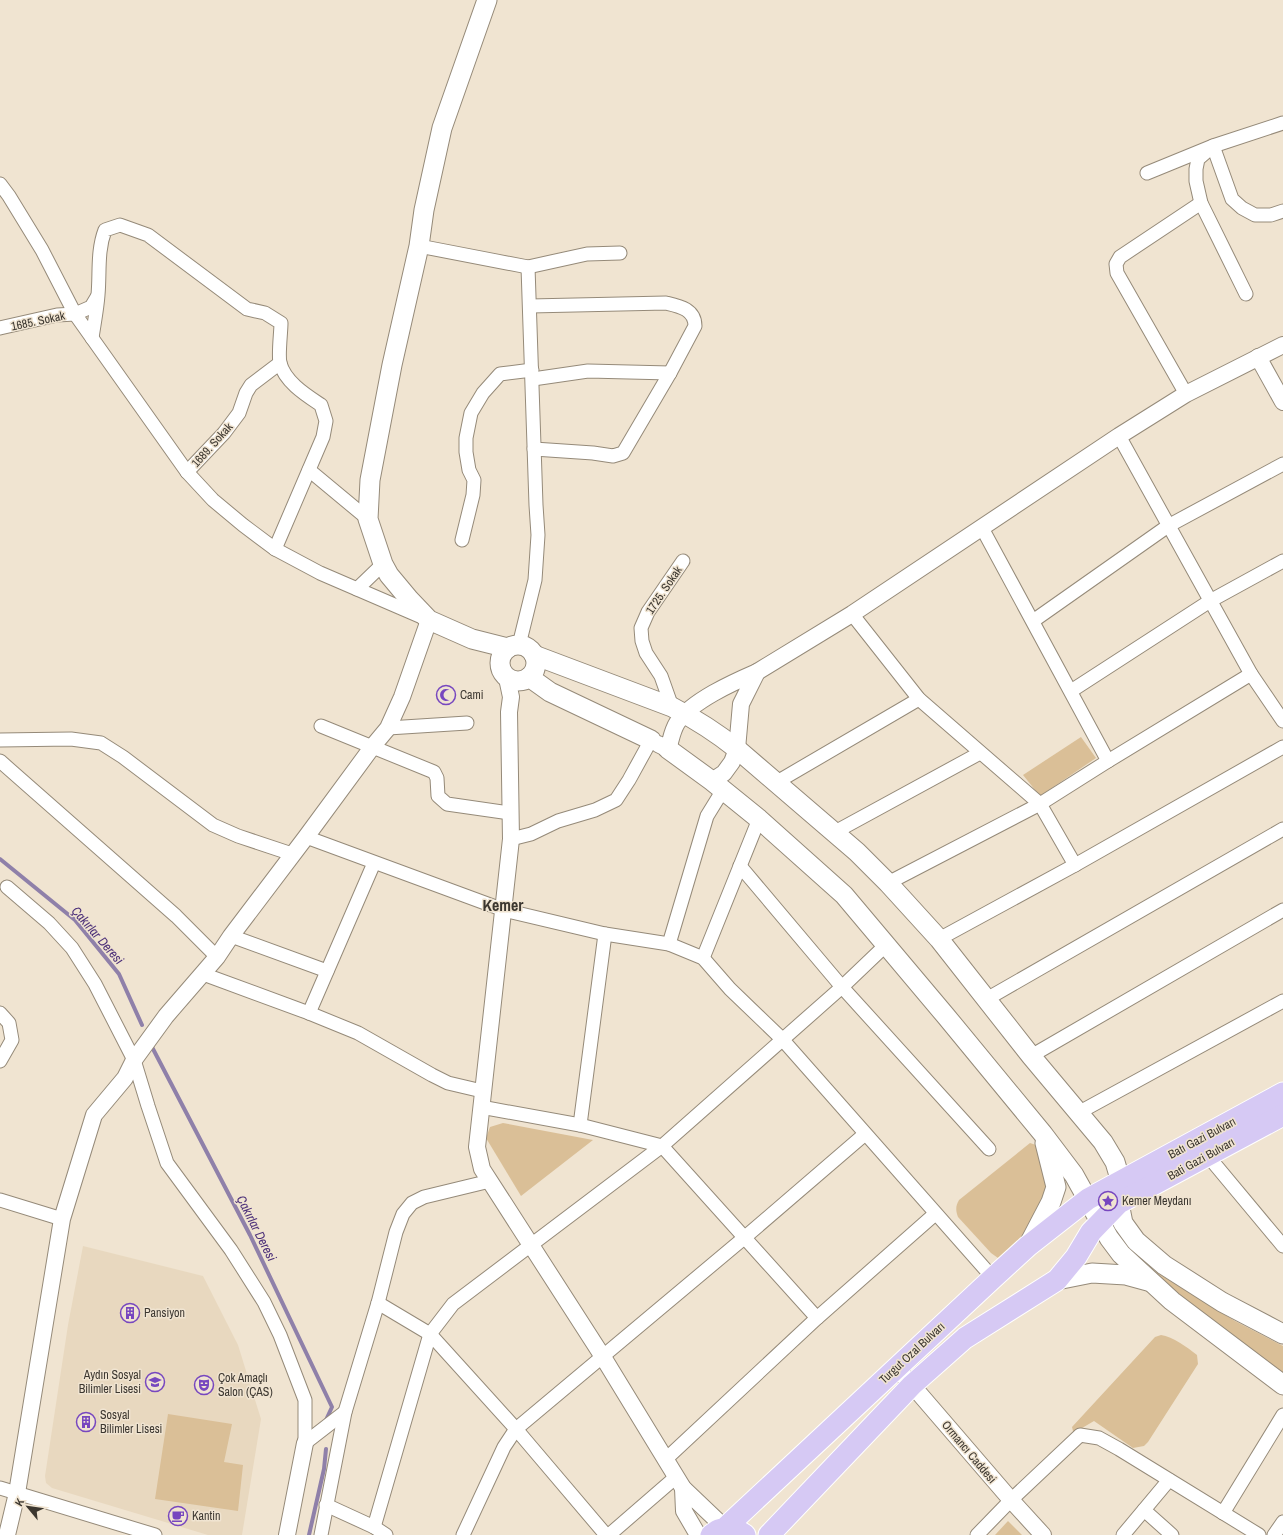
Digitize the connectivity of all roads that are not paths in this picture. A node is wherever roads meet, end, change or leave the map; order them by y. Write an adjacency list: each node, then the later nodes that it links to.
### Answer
1 (487, 0): 8 (main road)
2 (1283, 123): 3 (street)
3 (1213, 146): 4 (street); 6 (street); 7 (street)
4 (1147, 173)
5 (0, 184): 14 (street)
6 (1201, 203): 11 (street); 22 (street)
7 (1283, 211)
8 (419, 246): 10 (street); 29 (main road)
9 (620, 252): 10 (street)
10 (528, 267): 13 (street)
11 (1246, 294)
12 (98, 295): 14 (street); 16 (street); 19 (street)
13 (530, 306): 20 (street); 21 (street)
14 (75, 314): 15 (street, 1685. Sokak); 16 (street)
15 (0, 328)
16 (92, 338): 28 (street)
17 (1283, 345): 18 (street)
18 (1258, 357): 22 (street); 23 (street)
19 (280, 363): 27 (street); 28 (street, 1689. Sokak)
20 (670, 373): 21 (street); 25 (street)
21 (532, 375): 25 (street); 32 (street)
22 (1186, 394): 24 (street)
23 (1283, 402)
24 (1119, 436): 30 (street); 31 (street)
25 (534, 449): 42 (street)
26 (1283, 464): 30 (street)
27 (309, 470): 29 (street); 33 (street)
28 (187, 472): 33 (street)
29 (368, 519): 36 (main road)
30 (1168, 526): 38 (street); 41 (street)
31 (982, 528): 39 (street); 41 (street)
32 (462, 540)
33 (275, 549): 37 (street)
34 (683, 561): 47 (street, 1725. Sokak)
35 (1283, 561): 38 (street)
36 (383, 564): 37 (street); 40 (main road)
37 (357, 589): 40 (street)
38 (1210, 601): 44 (street); 45 (street)
39 (852, 614): 43 (street); 46 (street)
40 (429, 620): 42 (main road); 51 (street)
41 (1033, 620): 45 (street)
42 (517, 664): 47 (main road); 53 (main road); 64 (street)
43 (757, 672): 47 (street); 57 (street)
44 (1251, 674): 48 (street); 60 (street)
45 (1071, 691): 60 (street)
46 (919, 699): 58 (street); 61 (street)
47 (678, 711): 56 (street); 57 (main road)
48 (1282, 717)
49 (467, 723): 51 (street)
50 (322, 726): 54 (street)
51 (388, 728): 54 (street)
52 (0, 740): 70 (street)
53 (651, 740): 56 (street); 69 (street)
54 (373, 746): 64 (street); 68 (street)
55 (1283, 746): 72 (street)
56 (668, 749): 62 (main road)
57 (737, 749): 61 (main road); 62 (street)
58 (980, 753): 63 (street); 67 (street)
59 (0, 761): 83 (street)
60 (1108, 761): 63 (street)
61 (777, 782): 67 (main road)
62 (717, 785): 65 (main road); 81 (street)
63 (1040, 804): 72 (street); 74 (street)
64 (510, 813): 69 (street)
65 (758, 819): 73 (street); 82 (main road)
66 (1283, 829): 88 (street)
67 (835, 832): 74 (main road)
68 (306, 837): 70 (street); 71 (street)
69 (512, 838): 76 (street)
70 (292, 854): 79 (street)
71 (374, 863): 76 (street); 85 (street)
72 (1075, 865): 80 (street)
73 (740, 866): 84 (street); 87 (street)
74 (888, 883): 80 (main road)
75 (7, 887): 94 (street)
76 (504, 910): 78 (street); 97 (street)
77 (1283, 910): 93 (street)
78 (605, 934): 81 (street); 100 (street)
79 (231, 936): 83 (street); 85 (street)
80 (939, 939): 88 (main road)
81 (669, 944): 84 (street)
82 (886, 945): 87 (street); 102 (main road)
83 (217, 957): 86 (street)
84 (703, 958): 92 (street)
85 (327, 971): 91 (street)
86 (203, 974): 91 (street); 94 (street)
87 (842, 987): 92 (street); 104 (street)
88 (986, 1000): 93 (main road)
89 (1283, 1001): 98 (street)
90 (0, 1013): 95 (street)
91 (309, 1013): 97 (street)
92 (782, 1039): 101 (street); 103 (street)
93 (1031, 1056): 98 (main road)
94 (134, 1060): 112 (street); 132 (street)
95 (0, 1061)
96 (1283, 1093): 107 (main road, Batı Gazi Bulvarı)
97 (482, 1099): 100 (street); 106 (street)
98 (1078, 1113): 107 (main road)
99 (1283, 1115): 105 (main road, Bati Gazi Bulvarı)
100 (580, 1125): 103 (street)
101 (865, 1134): 111 (street); 114 (street)
102 (1043, 1134): 108 (main road); 116 (main road)
103 (662, 1146): 114 (street); 115 (street)
104 (989, 1149)
105 (1208, 1156): 110 (main road, Bati Gazi Bulvarı); 117 (street)
106 (490, 1181): 115 (street); 121 (street)
107 (1121, 1182): 108 (main road, Turgut Ozal Bulvarı); 110 (main road)
108 (1088, 1199): 113 (main road); 116 (main road, Turgut Ozal Bulvarı)
109 (0, 1200): 112 (street)
110 (1119, 1203): 113 (main road, Turgut Ozal Bulvarı); 124 (main road)
111 (935, 1214): 118 (street); 122 (street)
112 (62, 1218): 137 (street)
113 (1100, 1222): 119 (main road, Turgut Ozal Bulvarı); 120 (main road)
114 (744, 1238): 122 (street); 125 (street)
115 (531, 1245): 123 (street); 125 (street)
116 (1028, 1246): 118 (main road, Turgut Ozal Bulvarı)
117 (1283, 1246)
118 (993, 1278): 126 (main road, Turgut Ozal Bulvarı)
119 (1057, 1280): 120 (main road); 127 (main road, Turgut Ozal Bulvarı)
120 (1152, 1283): 128 (main road)
121 (378, 1303): 123 (street); 129 (street)
122 (817, 1318): 133 (street)
123 (430, 1334): 131 (street); 143 (street)
124 (1283, 1334)
125 (603, 1357): 131 (street); 133 (street)
126 (896, 1368): 127 (street, Ormancı Caddesi); 145 (main road, Turgut Ozal Bulvarı)
127 (912, 1385): 138 (street, Ormancı Caddesi); 155 (main road, Turgut Ozal Bulvarı)
128 (1283, 1385)
129 (345, 1412): 132 (street); 139 (street)
130 (1283, 1415): 141 (street)
131 (516, 1429): 151 (street); 152 (street)
132 (305, 1443): 148 (street)
133 (666, 1460): 135 (street)
134 (1169, 1480): 138 (street); 140 (street); 141 (street)
135 (680, 1483): 145 (street); 152 (street); 153 (street)
136 (0, 1488): 137 (street)
137 (17, 1493): 144 (street); 146 (street)
138 (1011, 1500): 156 (street); 157 (street, Ormancı Caddesi)
139 (326, 1505): 143 (street); 149 (street)
140 (1144, 1510): 158 (street); 159 (street)
141 (1223, 1513): 160 (street)
142 (1283, 1522): 161 (street)
143 (374, 1527): 150 (street)
144 (128, 1531): 147 (street)
145 (718, 1531): 154 (main road)
146 (7, 1535)
147 (155, 1535)
148 (287, 1535)
149 (321, 1535)
150 (386, 1535)
151 (463, 1535)
152 (607, 1535)
153 (698, 1535)
154 (745, 1535)
155 (769, 1535)
156 (976, 1535)
157 (1043, 1535)
158 (1123, 1535)
159 (1172, 1535)
160 (1259, 1535)
161 (1274, 1535)

